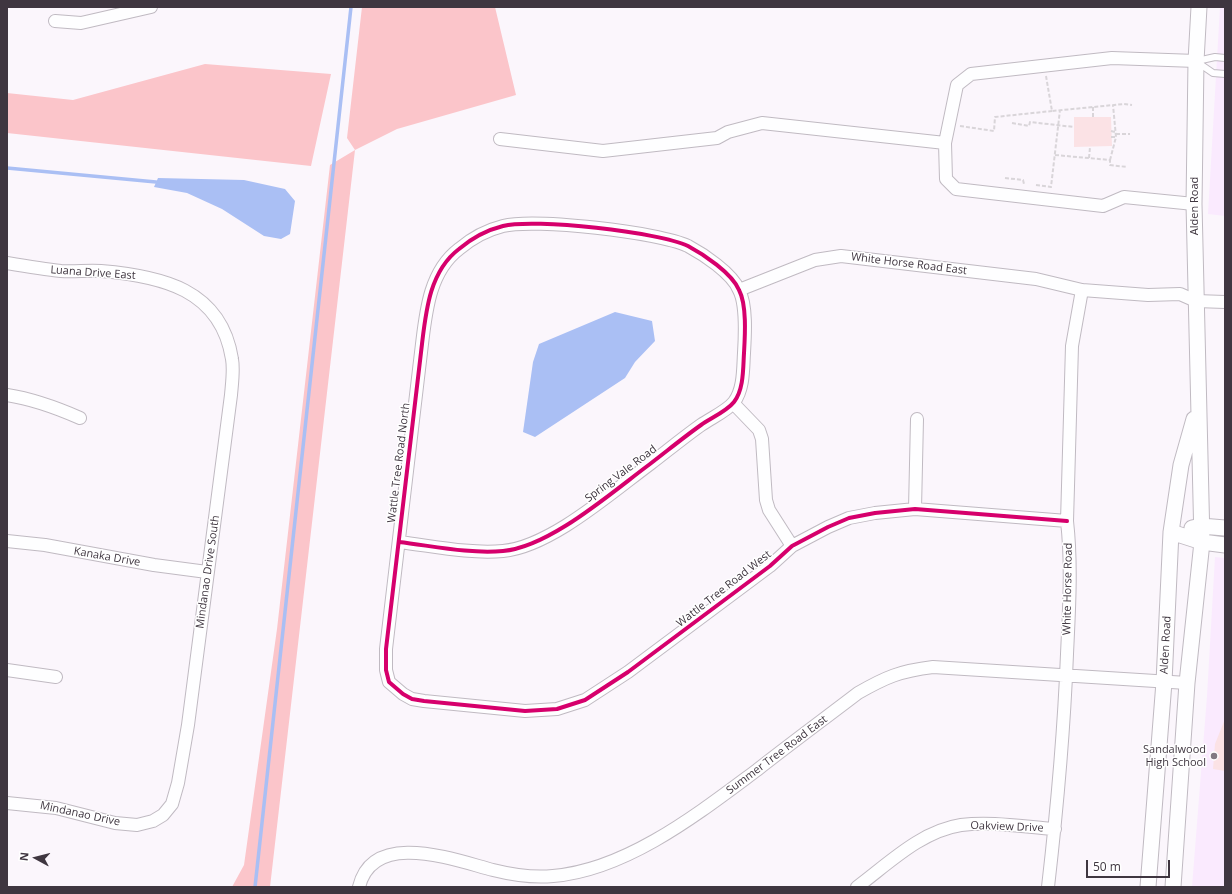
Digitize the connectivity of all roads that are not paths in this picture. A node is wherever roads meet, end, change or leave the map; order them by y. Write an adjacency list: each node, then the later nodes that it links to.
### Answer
1 (1199, 7): 5 (street, Alden Road)
2 (143, 8): 3 (street)
3 (55, 21)
4 (1225, 58): 5 (lane)
5 (1196, 61): 6 (lane); 8 (street); 9 (street, Alden Road)
6 (1225, 74)
7 (500, 139): 8 (street)
8 (946, 143): 9 (street)
9 (1194, 204): 13 (street, Alden Road)
10 (7, 264): 15 (street, Luana Drive East)
11 (739, 290): 12 (street, White Horse Road East); 17 (street); 27 (street, Wattle Tree Road North)
12 (1082, 290): 13 (street, White Horse Road East); 22 (street, White Horse Road)
13 (1196, 300): 14 (street, White Horse Road East); 18 (street, Alden Road)
14 (1225, 302)
15 (215, 316): 31 (street, Mindanao Drive South)
16 (7, 395): 19 (street)
17 (733, 403): 27 (street, Spring Vale Road); 30 (street)
18 (1198, 405): 23 (street, Alden Road); 25 (street, Alden Road)
19 (80, 418)
20 (917, 419): 21 (street)
21 (915, 509): 22 (street, Wattle Tree Road West); 30 (street, Wattle Tree Road West)
22 (1067, 520): 33 (street, White Horse Road)
23 (1201, 526): 24 (street); 25 (street); 28 (street, Alden Road)
24 (1225, 528)
25 (1171, 532): 28 (street); 35 (street, Alden Road)
26 (7, 541): 31 (street, Kanaka Drive)
27 (399, 542): 37 (street, Wattle Tree Road North)
28 (1202, 542): 29 (street); 36 (street, Alden Road)
29 (1225, 544)
30 (792, 546): 37 (street, Wattle Tree Road West)
31 (207, 572): 39 (street, Mindanao Drive South)
32 (7, 670): 34 (street)
33 (1066, 674): 35 (street, Summer Tree Road East); 40 (street, White Horse Road); 41 (street, Summer Tree Road East)
34 (56, 677)
35 (1164, 682): 36 (street, Summer Tree Road East); 44 (street, Alden Road)
36 (1187, 683): 45 (street, Alden Road)
37 (403, 694)
38 (7, 803): 39 (street, Mindanao Drive)
39 (154, 821)
40 (1055, 829): 42 (street, Oakview Drive); 43 (street, White Horse Road)
41 (359, 887)
42 (857, 887)
43 (1048, 887)
44 (1148, 887)
45 (1173, 887)

